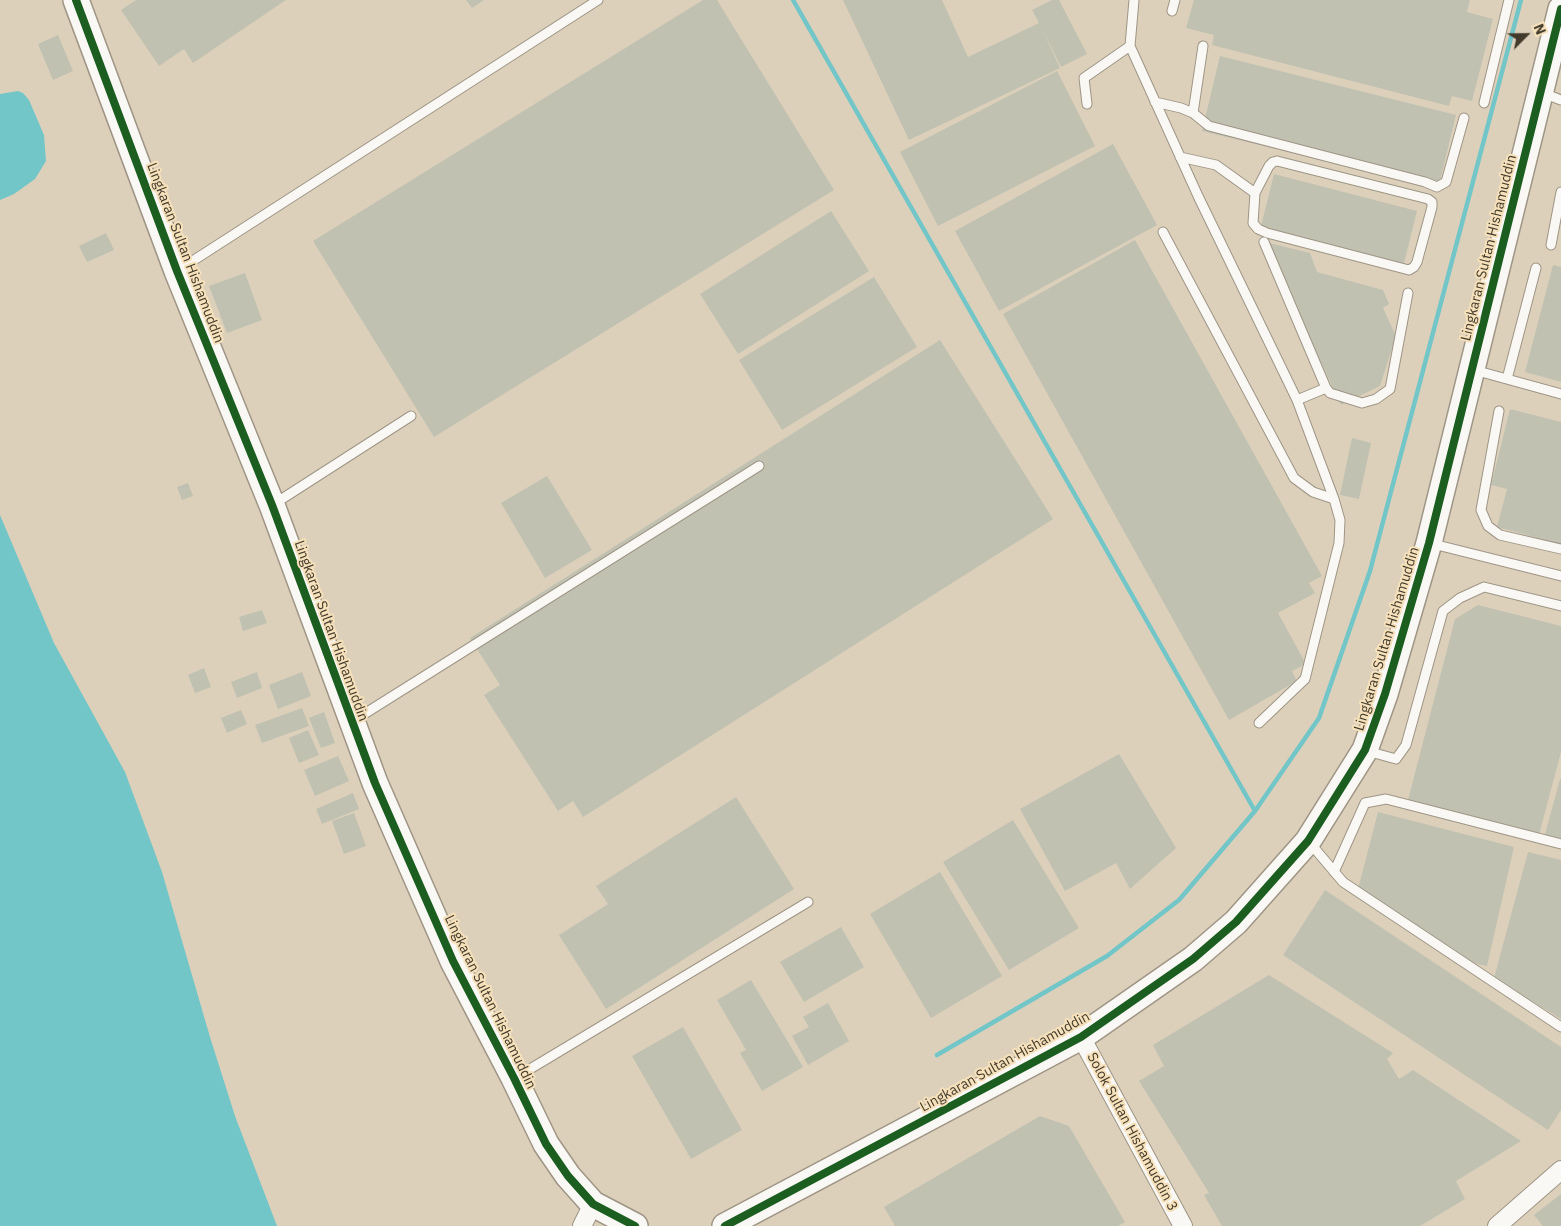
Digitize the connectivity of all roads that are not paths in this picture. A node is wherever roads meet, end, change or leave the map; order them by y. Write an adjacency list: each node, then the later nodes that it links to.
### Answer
1 (76, 0): 23 (street, Lingkaran Sultan Hishamuddin)
2 (598, 0): 23 (lane)
3 (1134, 0): 8 (lane)
4 (1176, 0): 7 (lane)
5 (1509, 0): 12 (lane)
6 (1561, 9): 10 (street, Lingkaran Sultan Hishamuddin)
7 (1172, 11)
8 (1130, 46): 11 (lane); 13 (lane)
9 (1203, 46): 14 (lane)
10 (1551, 96): 25 (street, Lingkaran Sultan Hishamuddin)
11 (1155, 102): 14 (lane); 16 (lane)
12 (1484, 103)
13 (1087, 104)
14 (1193, 113): 15 (lane)
15 (1464, 118)
16 (1180, 157): 18 (lane); 29 (lane)
17 (1561, 192): 21 (lane)
18 (1255, 194): 18 (lane)
19 (1163, 232): 33 (lane)
20 (1264, 242): 27 (lane)
21 (1551, 245)
22 (1536, 268): 26 (lane)
23 (177, 271): 34 (street, Lingkaran Sultan Hishamuddin)
24 (1408, 293): 27 (lane)
25 (1472, 370): 26 (lane); 35 (street, Lingkaran Sultan Hishamuddin)
26 (1507, 379): 28 (lane)
27 (1326, 388): 29 (lane)
28 (1561, 394)
29 (1297, 400): 33 (lane)
30 (1499, 411): 36 (lane)
31 (411, 416): 34 (lane)
32 (759, 466): 39 (lane)
33 (1334, 498): 40 (lane)
34 (272, 505): 39 (street, Lingkaran Sultan Hishamuddin)
35 (1429, 543): 37 (lane); 41 (street, Lingkaran Sultan Hishamuddin)
36 (1561, 548)
37 (1561, 576)
38 (1561, 606): 41 (lane)
39 (351, 722): 48 (street, Lingkaran Sultan Hishamuddin)
40 (1259, 723)
41 (1365, 750): 42 (street, Lingkaran Sultan Hishamuddin)
42 (1308, 841): 44 (lane); 47 (street, Lingkaran Sultan Hishamuddin)
43 (1561, 844): 44 (lane)
44 (1334, 872): 46 (lane)
45 (808, 902): 48 (lane)
46 (1561, 1027)
47 (1082, 1037): 52 (street, Lingkaran Sultan Hishamuddin); 53 (street, Solok Sultan Hishamuddin 3)
48 (514, 1078): 50 (street, Lingkaran Sultan Hishamuddin)
49 (1561, 1170): 54 (street)
50 (587, 1215): 51 (street, Lingkaran Sultan Hishamuddin)
51 (634, 1226)
52 (725, 1226)
53 (1183, 1226)
54 (1497, 1226)

